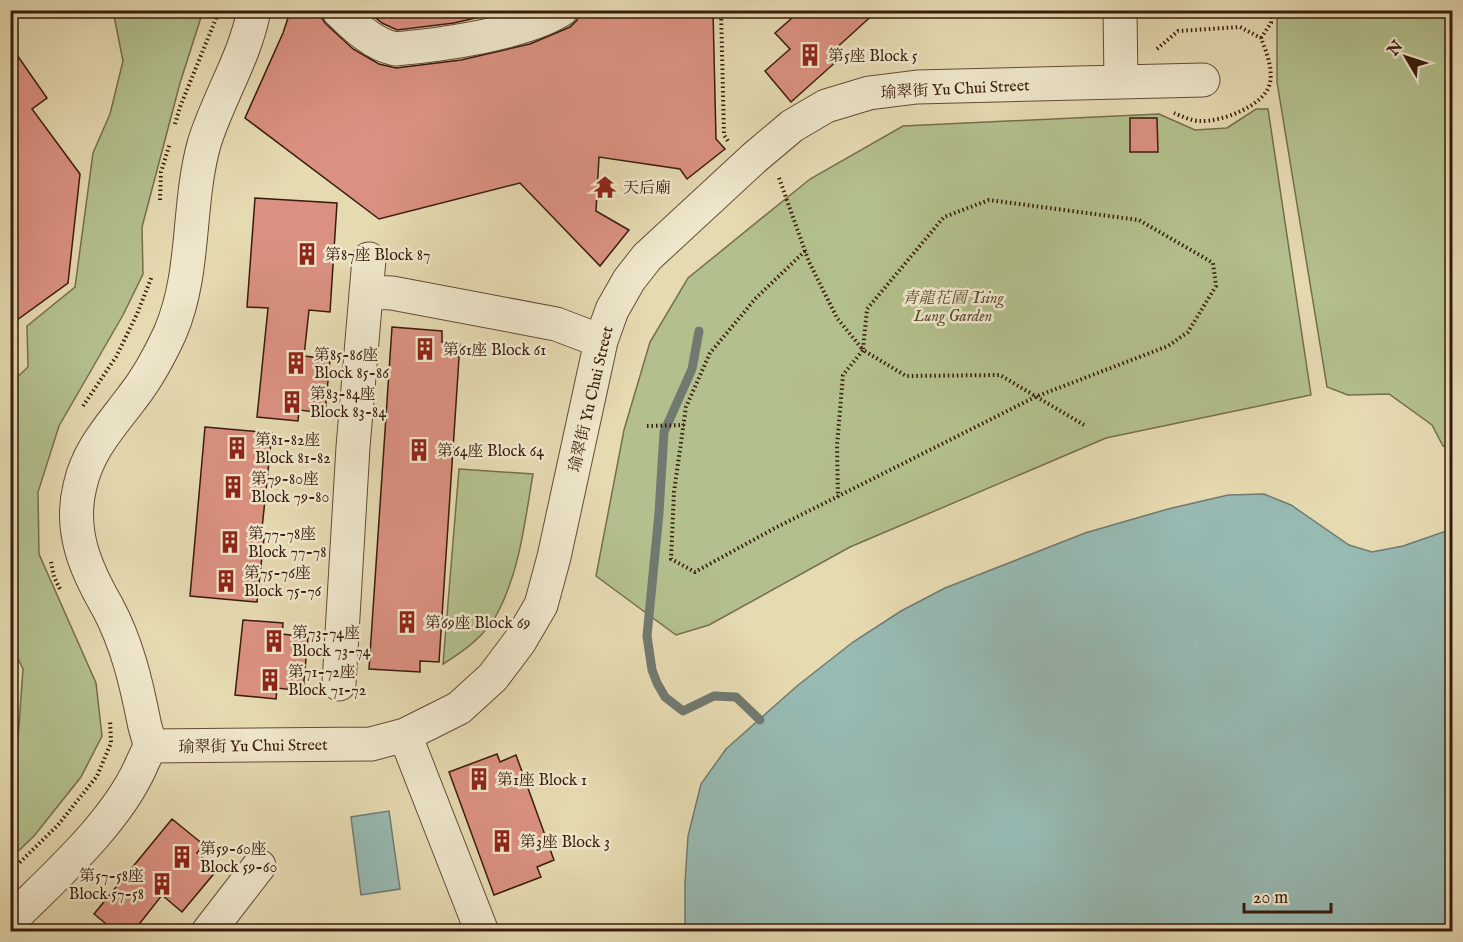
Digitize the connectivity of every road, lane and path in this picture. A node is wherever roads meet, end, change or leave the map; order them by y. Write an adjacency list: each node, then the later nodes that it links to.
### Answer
1 (255, 10): 24 (street)
2 (338, 10): 3 (street)
3 (561, 10)
4 (721, 10): 10 (path)
5 (1120, 10): 9 (street)
6 (1270, 10): 7 (path)
7 (1261, 38)
8 (1203, 80): 9 (street, 瑜翠街 Yu Chui Street)
9 (1121, 82): 15 (street, 瑜翠街 Yu Chui Street)
10 (724, 135)
11 (782, 186): 12 (path)
12 (805, 251): 16 (path); 18 (path)
13 (369, 259): 14 (street)
14 (366, 292): 15 (street); 22 (street)
15 (601, 341): 23 (street, 瑜翠街 Yu Chui Street)
16 (863, 350): 17 (path); 17 (path); 21 (path)
17 (1035, 397): 19 (path); 21 (path)
18 (684, 425): 20 (path); 21 (path)
19 (1084, 425)
20 (647, 426)
21 (838, 496)
22 (339, 684)
23 (405, 735): 24 (street, 瑜翠街 Yu Chui Street); 28 (street)
24 (149, 746): 26 (street)
25 (259, 866): 27 (street)
26 (10, 921)
27 (208, 932)
28 (482, 932)

